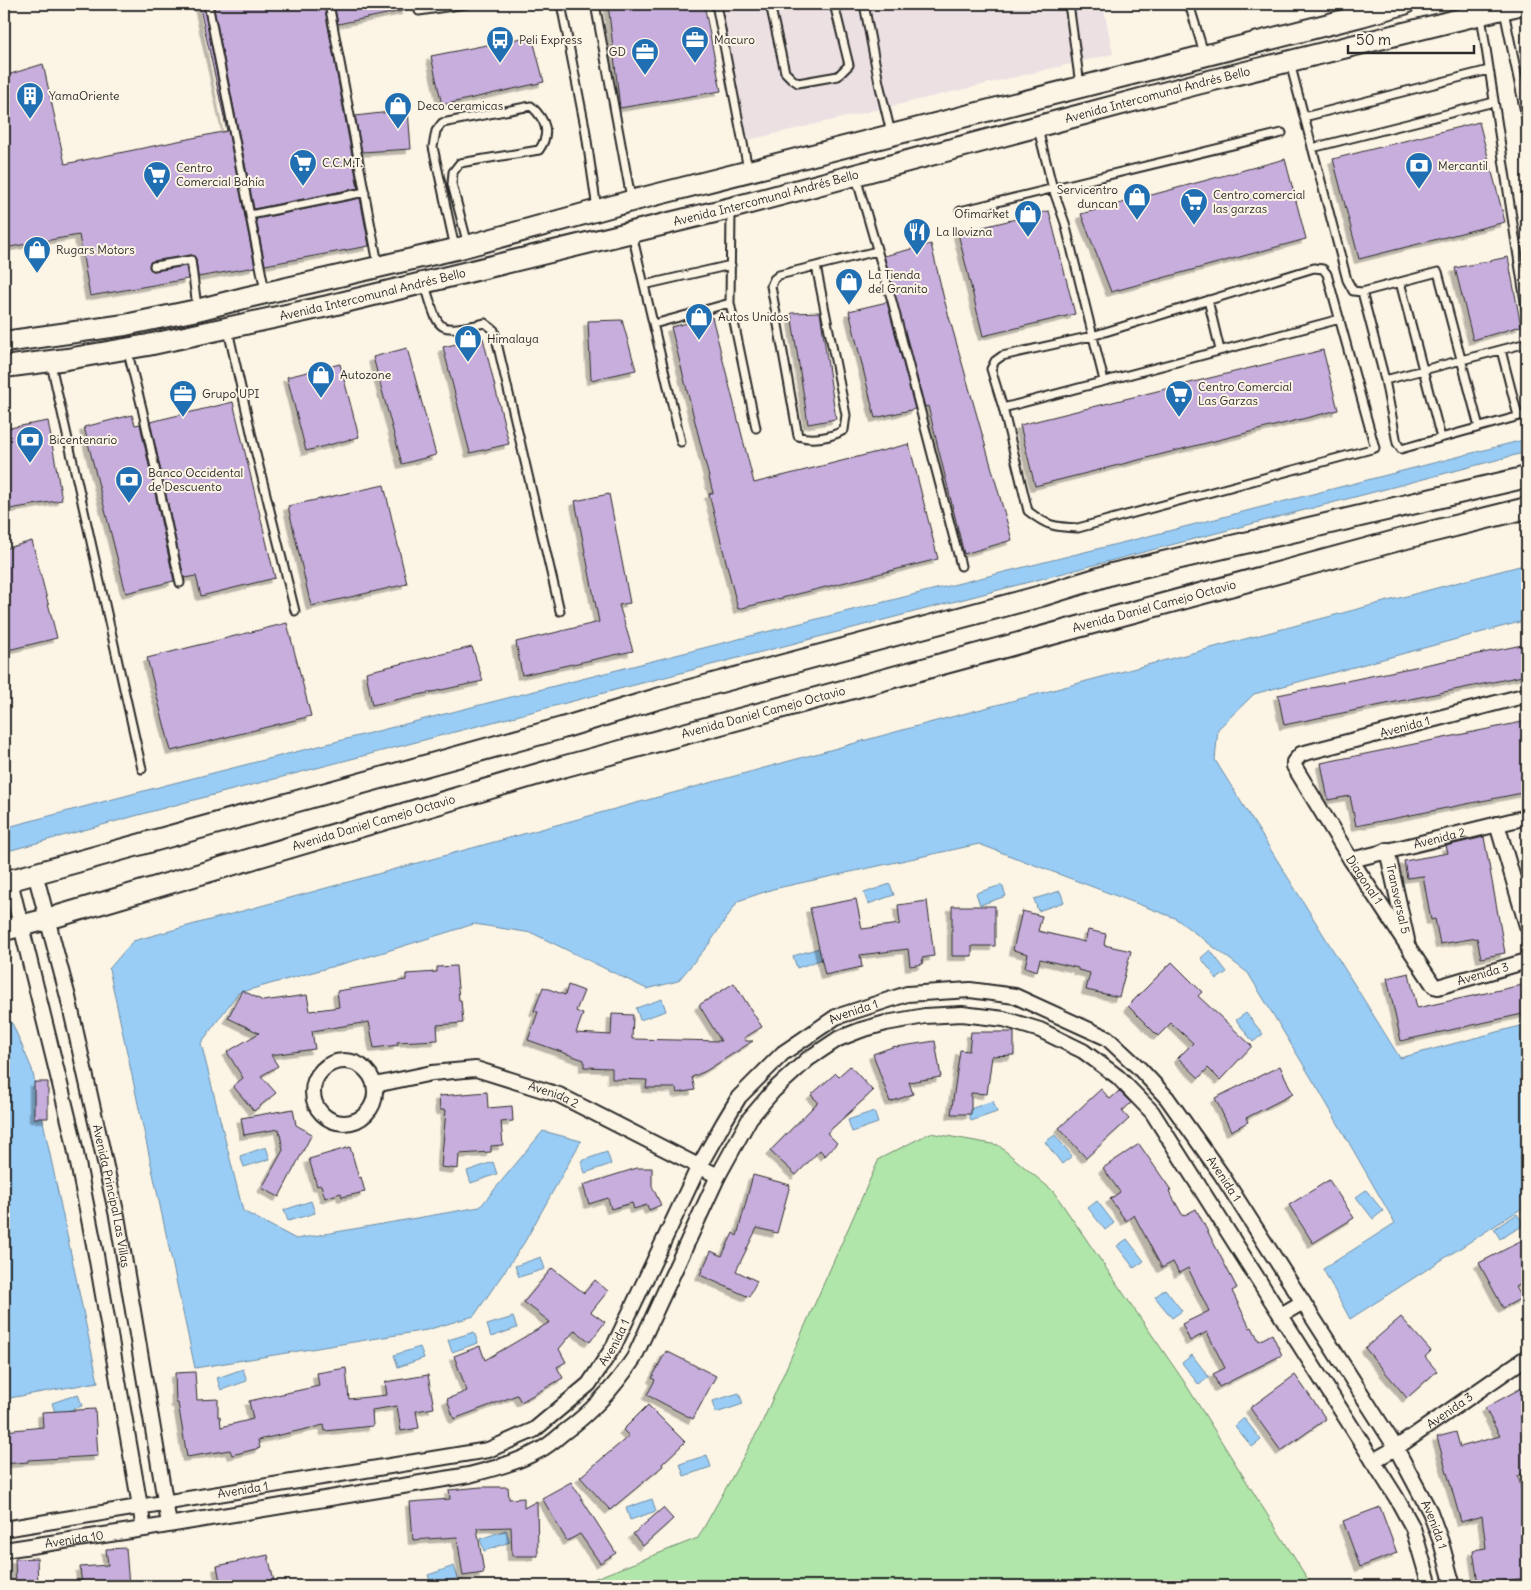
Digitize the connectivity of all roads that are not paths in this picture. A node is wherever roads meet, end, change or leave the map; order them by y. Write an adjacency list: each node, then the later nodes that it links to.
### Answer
1 (208, 4): 35 (lane)
2 (329, 4): 30 (lane)
3 (466, 4): 14 (lane)
4 (561, 4): 33 (lane)
5 (595, 4): 31 (lane)
6 (716, 4): 27 (lane)
7 (770, 4): 8 (lane)
8 (834, 4)
9 (864, 4): 25 (lane)
10 (1069, 4): 19 (lane)
11 (1189, 4): 16 (lane)
12 (1404, 4): 16 (main road, Avenida Intercomunal Andrés Bello)
13 (1512, 6): 15 (main road, Avenida Intercomunal Andrés Bello); 22 (lane)
14 (419, 11)
15 (1480, 13): 17 (main road, Avenida Intercomunal Andrés Bello); 18 (lane)
16 (1205, 56): 19 (main road, Avenida Intercomunal Andrés Bello)
17 (1289, 60): 21 (lane); 23 (main road, Avenida Intercomunal Andrés Bello)
18 (1489, 70): 20 (lane); 21 (lane)
19 (1080, 88): 25 (main road, Avenida Intercomunal Andrés Bello)
20 (1494, 102): 26 (lane); 51 (lane)
21 (1304, 116): 26 (lane)
22 (1527, 122)
23 (1037, 126): 28 (main road, Avenida Intercomunal Andrés Bello); 29 (lane)
24 (1282, 133): 29 (lane)
25 (891, 136): 27 (main road, Avenida Intercomunal Andrés Bello)
26 (1312, 148): 46 (lane)
27 (748, 172): 31 (main road, Avenida Intercomunal Andrés Bello)
28 (855, 174): 32 (main road, Avenida Intercomunal Andrés Bello); 38 (lane)
29 (1053, 189): 34 (lane); 55 (lane)
30 (365, 192): 35 (lane); 42 (lane)
31 (632, 201): 33 (main road, Avenida Intercomunal Andrés Bello)
32 (732, 208): 36 (main road, Avenida Intercomunal Andrés Bello); 39 (lane)
33 (597, 210): 37 (main road, Avenida Intercomunal Andrés Bello)
34 (960, 211)
35 (250, 215): 47 (lane)
36 (631, 232): 43 (main road, Avenida Intercomunal Andrés Bello); 45 (lane)
37 (462, 247): 37 (lane); 42 (main road, Avenida Intercomunal Andrés Bello)
38 (877, 251): 41 (lane); 76 (lane)
39 (731, 265): 45 (lane); 49 (lane)
40 (154, 266): 50 (lane)
41 (816, 266): 41 (lane)
42 (379, 267): 47 (main road, Avenida Intercomunal Andrés Bello)
43 (424, 282): 54 (main road, Avenida Intercomunal Andrés Bello); 79 (lane)
44 (1400, 282): 46 (lane); 61 (lane); 64 (lane)
45 (644, 285): 53 (lane)
46 (1362, 292): 65 (lane)
47 (266, 294): 50 (main road, Avenida Intercomunal Andrés Bello)
48 (1208, 300): 52 (lane); 55 (lane); 59 (lane)
49 (730, 303): 53 (lane); 71 (lane)
50 (197, 310): 56 (main road, Avenida Intercomunal Andrés Bello)
51 (1527, 315)
52 (1340, 319): 59 (lane); 67 (lane)
53 (654, 324): 73 (lane)
54 (228, 327): 58 (main road, Avenida Intercomunal Andrés Bello); 78 (lane)
55 (1092, 336): 66 (lane); 67 (lane)
56 (4, 342)
57 (1527, 343): 60 (lane)
58 (127, 349): 62 (main road, Avenida Intercomunal Andrés Bello); 77 (lane)
59 (1220, 350): 66 (lane)
60 (1501, 350): 61 (lane); 69 (lane)
61 (1462, 360): 64 (lane); 70 (lane)
62 (50, 361): 63 (main road, Avenida Intercomunal Andrés Bello); 81 (lane)
63 (4, 367)
64 (1423, 370): 65 (lane); 72 (lane)
65 (1385, 380): 72 (lane)
66 (1104, 381): 67 (lane)
67 (1003, 408)
68 (1527, 414): 69 (lane)
69 (1518, 416): 70 (lane)
70 (1479, 427): 72 (lane)
71 (756, 428)
72 (1440, 438)
73 (682, 442)
74 (1527, 477): 87 (main road)
75 (1527, 508): 89 (main road, Avenida Daniel Camejo Octavio)
76 (961, 566)
77 (180, 583)
78 (295, 611)
79 (560, 611)
80 (1527, 695): 82 (street, Avenida 1)
81 (142, 769)
82 (1294, 770): 86 (street, Diagonal 1)
83 (1527, 817): 84 (street, Avenida 2)
84 (1497, 824): 85 (street, Avenida 2); 90 (street)
85 (1387, 850): 86 (street, Avenida 2); 92 (street, Transversal 5)
86 (1351, 860): 92 (street, Diagonal 1)
87 (35, 874): 88 (main road); 89 (street, Avenida Principal Las Villas)
88 (7, 882): 91 (street, Avenida Principal Las Villas)
89 (48, 919): 91 (main road, Avenida Daniel Camejo Octavio); 103 (street, Avenida Principal Las Villas)
90 (1527, 926)
91 (13, 928): 104 (street, Avenida Principal Las Villas)
92 (1408, 948): 94 (street, Diagonal 1)
93 (1527, 961): 94 (street, Avenida 3)
94 (1438, 986)
95 (375, 1085): 95 (street); 96 (street, Avenida 2)
96 (699, 1166): 97 (street, Avenida 2); 98 (street, Avenida 1); 103 (street, Avenida 1)
97 (718, 1176): 99 (street, Avenida 1); 105 (street, Avenida 1)
98 (1303, 1302): 99 (street); 101 (street, Avenida 1)
99 (1281, 1315): 102 (street, Avenida 1)
100 (1527, 1357): 101 (street, Avenida 3)
101 (1396, 1448): 102 (street, Avenida 3); 110 (street, Avenida 1)
102 (1373, 1461): 109 (street, Avenida 1)
103 (165, 1502): 104 (street, Avenida 1); 105 (street, Avenida Principal Las Villas)
104 (140, 1506): 106 (street, Avenida 10); 107 (street, Avenida Principal Las Villas)
105 (169, 1524): 107 (street, Avenida 1)
106 (4, 1529)
107 (144, 1529): 108 (street, Avenida 10)
108 (4, 1550)
109 (1430, 1586)
110 (1453, 1586)

